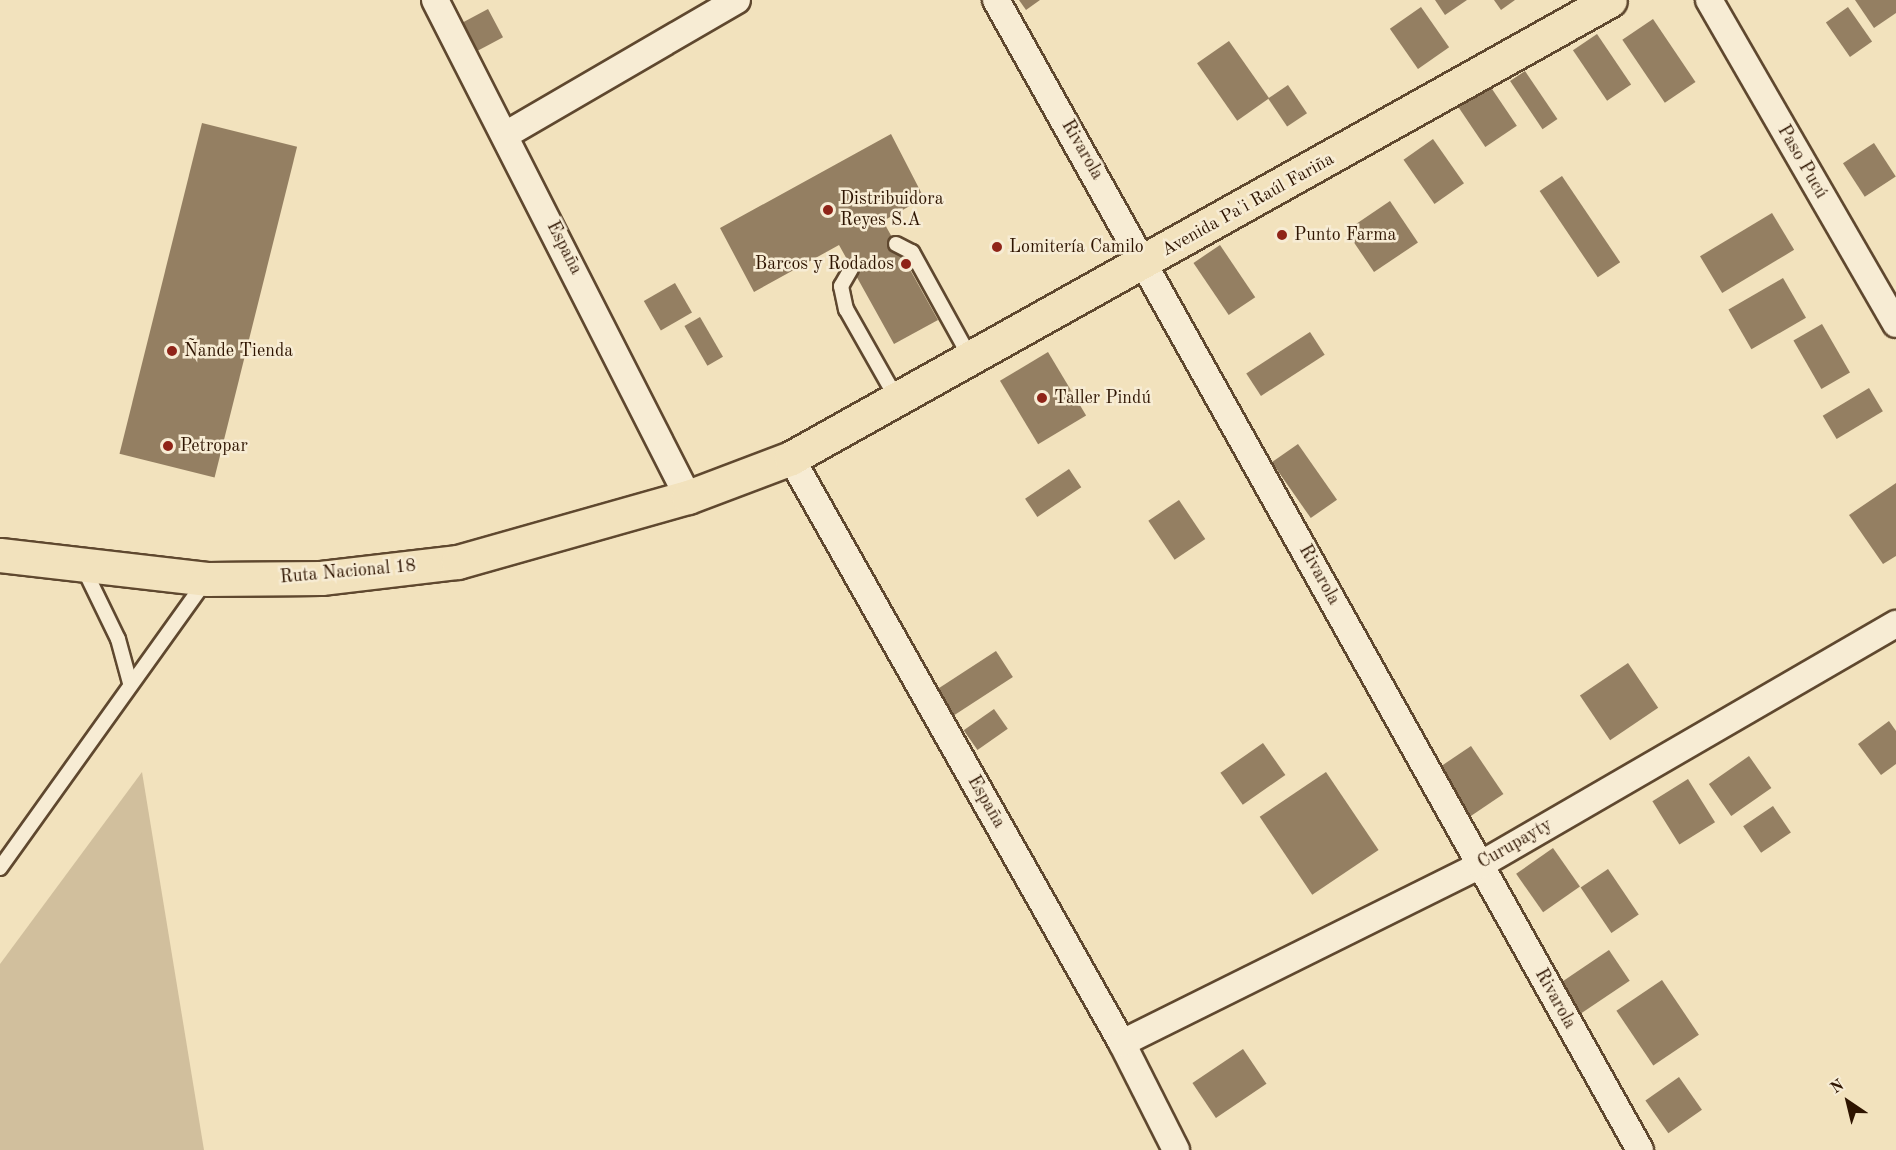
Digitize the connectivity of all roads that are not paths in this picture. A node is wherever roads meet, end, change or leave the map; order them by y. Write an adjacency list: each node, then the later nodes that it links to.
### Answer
1 (435, 0): 6 (street, España)
2 (737, 0): 6 (street)
3 (996, 0): 8 (street, Rivarola)
4 (1610, 0): 8 (highway, Avenida Pa'i Raúl Fariña)
5 (1708, 0): 10 (street, Paso Pucú)
6 (507, 134): 14 (street, España)
7 (896, 244): 11 (lane)
8 (1146, 263): 11 (highway, Avenida Pa'i Raúl Fariña); 20 (street, Rivarola)
9 (851, 269): 12 (lane)
10 (1896, 324)
11 (971, 359): 12 (highway, Avenida Pa'i Raúl Fariña)
12 (897, 399): 13 (highway, Avenida Pa'i Raúl Fariña)
13 (791, 458): 14 (highway, Avenida Pa'i Raúl Fariña); 22 (street, España)
14 (688, 497): 17 (highway, Ruta Nacional 18)
15 (0, 555): 16 (highway, Ruta Nacional 18)
16 (83, 567): 17 (highway, Ruta Nacional 18); 19 (lane)
17 (207, 579): 19 (lane)
18 (1896, 624): 20 (street, Curupayty)
19 (130, 683): 21 (lane)
20 (1480, 865): 22 (street, Curupayty); 24 (street, Rivarola)
21 (0, 868)
22 (1122, 1043): 23 (street, España)
23 (1176, 1150)
24 (1640, 1150)

